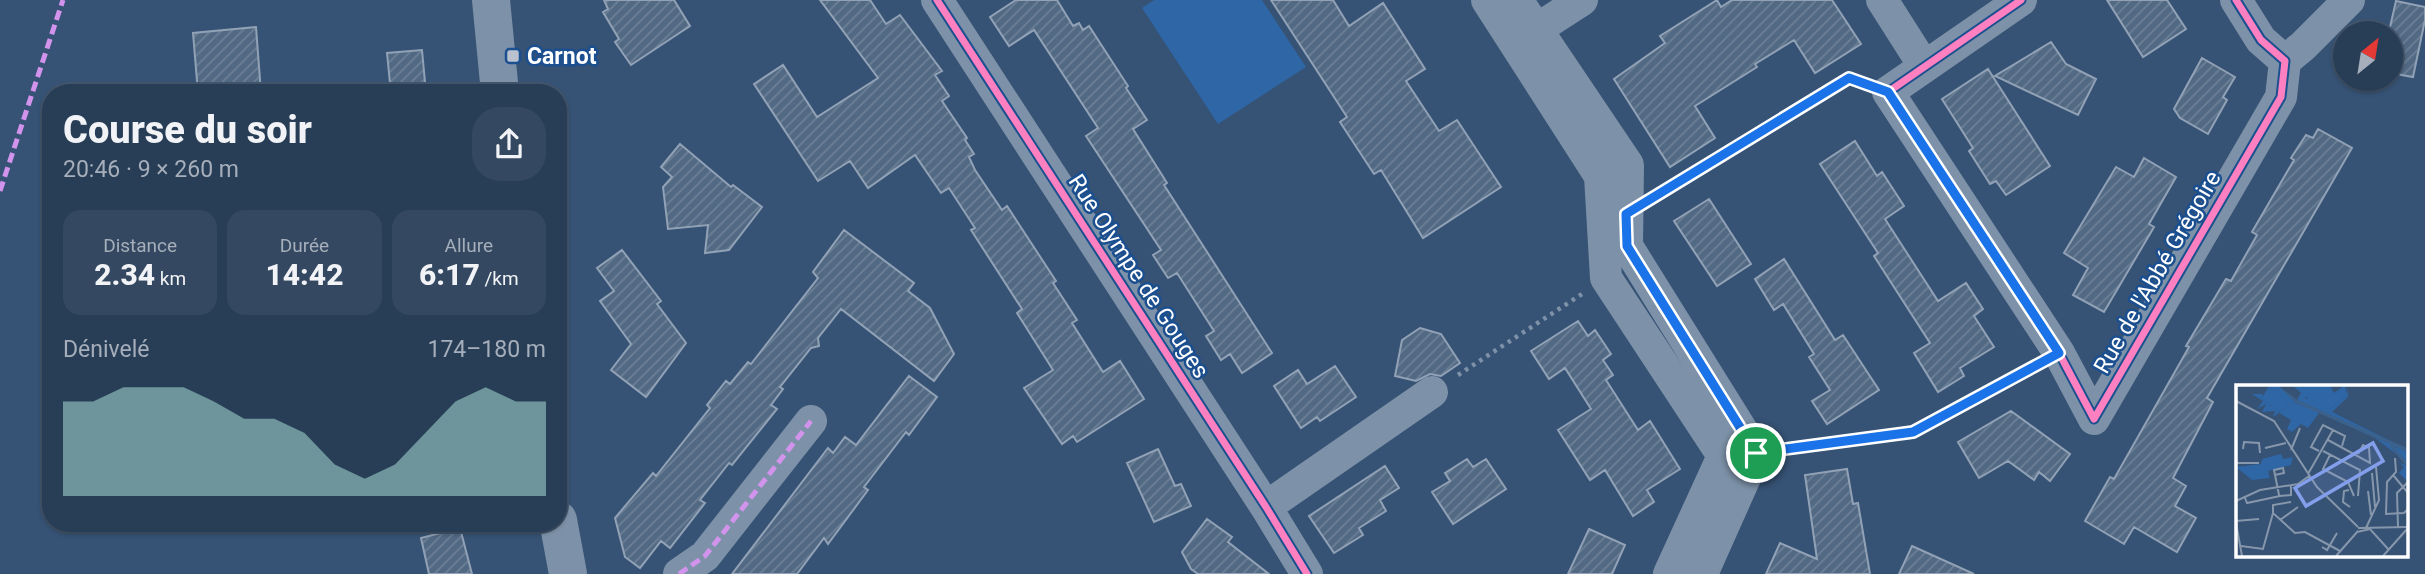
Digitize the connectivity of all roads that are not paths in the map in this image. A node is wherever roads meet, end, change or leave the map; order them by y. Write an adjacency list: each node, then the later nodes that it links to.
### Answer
1 (491, 0): 13 (street)
2 (937, 0): 16 (street, Rue Olympe de Gouges)
3 (1487, 0): 10 (street)
4 (1517, 0): 10 (street)
5 (1582, 0): 10 (street)
6 (1882, 0): 12 (street)
7 (2021, 0): 12 (street)
8 (2236, 0): 11 (street)
9 (2349, 0): 11 (street)
10 (1526, 36): 21 (street); 22 (street)
11 (2285, 61): 12 (street, Rue de l'Abbé Grégoire)
12 (1924, 66)
13 (499, 84)
14 (1432, 392): 16 (street)
15 (811, 421): 19 (street)
16 (1266, 507): 20 (street, Rue Olympe de Gouges)
17 (560, 532): 18 (street)
18 (568, 574)
19 (681, 574)
20 (1307, 574)
21 (1669, 574)
22 (1702, 574)

